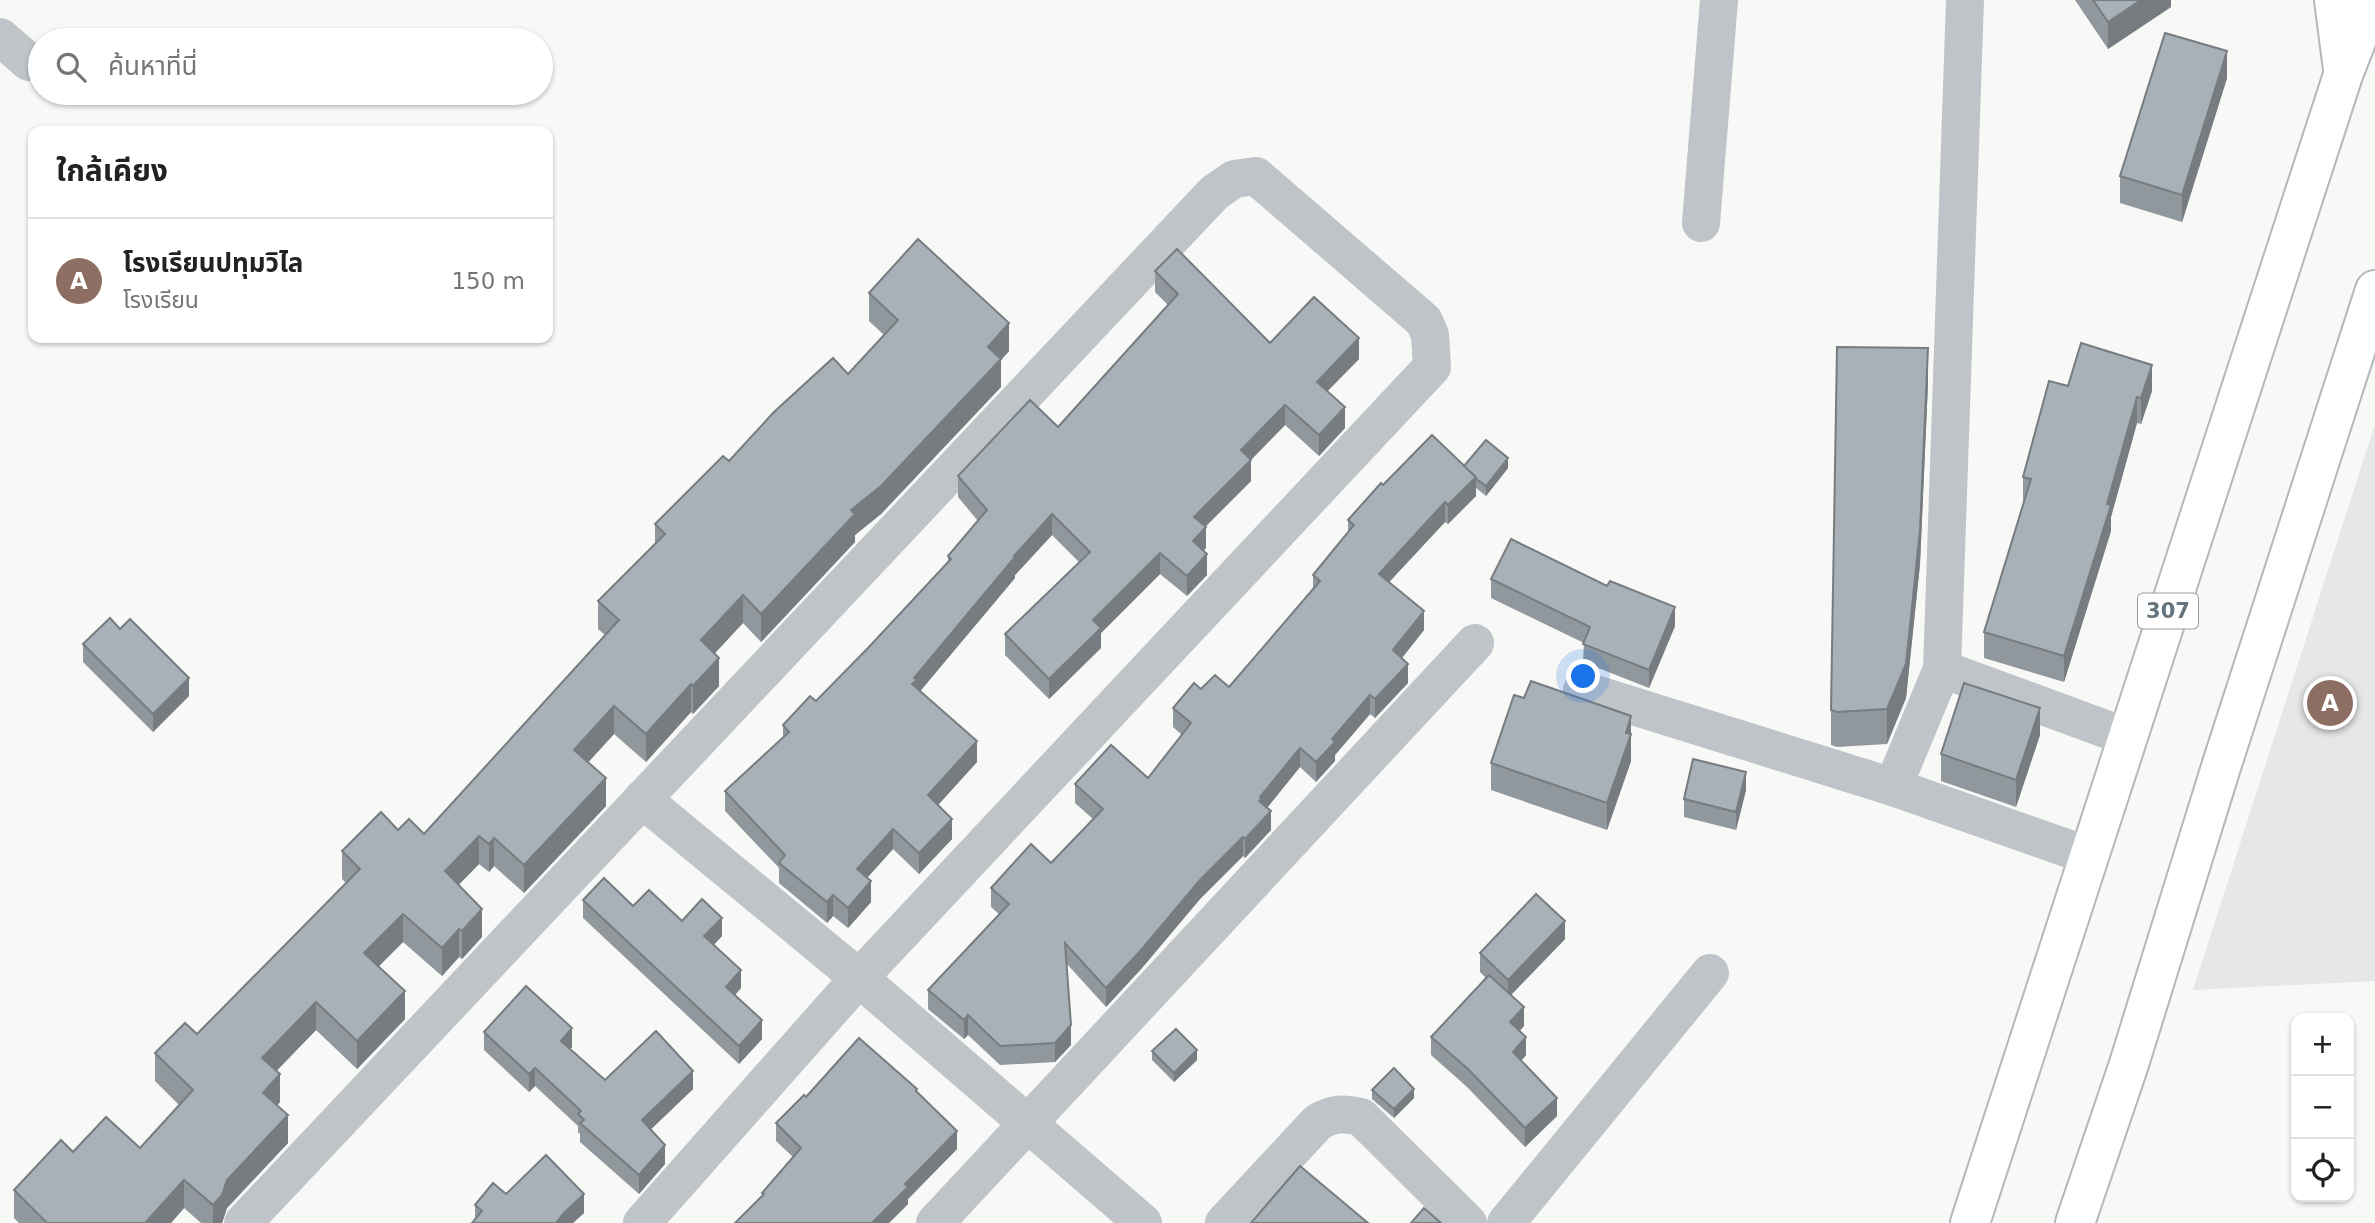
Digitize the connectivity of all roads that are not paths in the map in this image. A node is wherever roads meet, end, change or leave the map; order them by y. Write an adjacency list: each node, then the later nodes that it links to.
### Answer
1 (1719, 0): 8 (street)
2 (1965, 0): 11 (street)
3 (2334, 0): 7 (main road)
4 (2372, 0): 7 (main road, 307)
5 (0, 37): 6 (street)
6 (28, 61)
7 (2343, 75): 13 (main road, 307)
8 (1701, 223)
9 (2375, 290): 28 (main road)
10 (1475, 643): 19 (street)
11 (1942, 669): 13 (street); 14 (street)
12 (1582, 691): 14 (street)
13 (2127, 737): 16 (main road, 307)
14 (1894, 787): 16 (street)
15 (642, 799): 18 (street); 18 (street); 20 (street)
16 (2089, 856): 27 (main road, 307)
17 (1710, 973): 26 (street)
18 (859, 978): 19 (street); 21 (street)
19 (1028, 1125): 22 (street); 23 (street)
20 (243, 1223)
21 (642, 1223)
22 (935, 1223)
23 (1143, 1223)
24 (1224, 1223): 25 (street)
25 (1468, 1223)
26 (1506, 1223)
27 (1970, 1223)
28 (2075, 1223)

